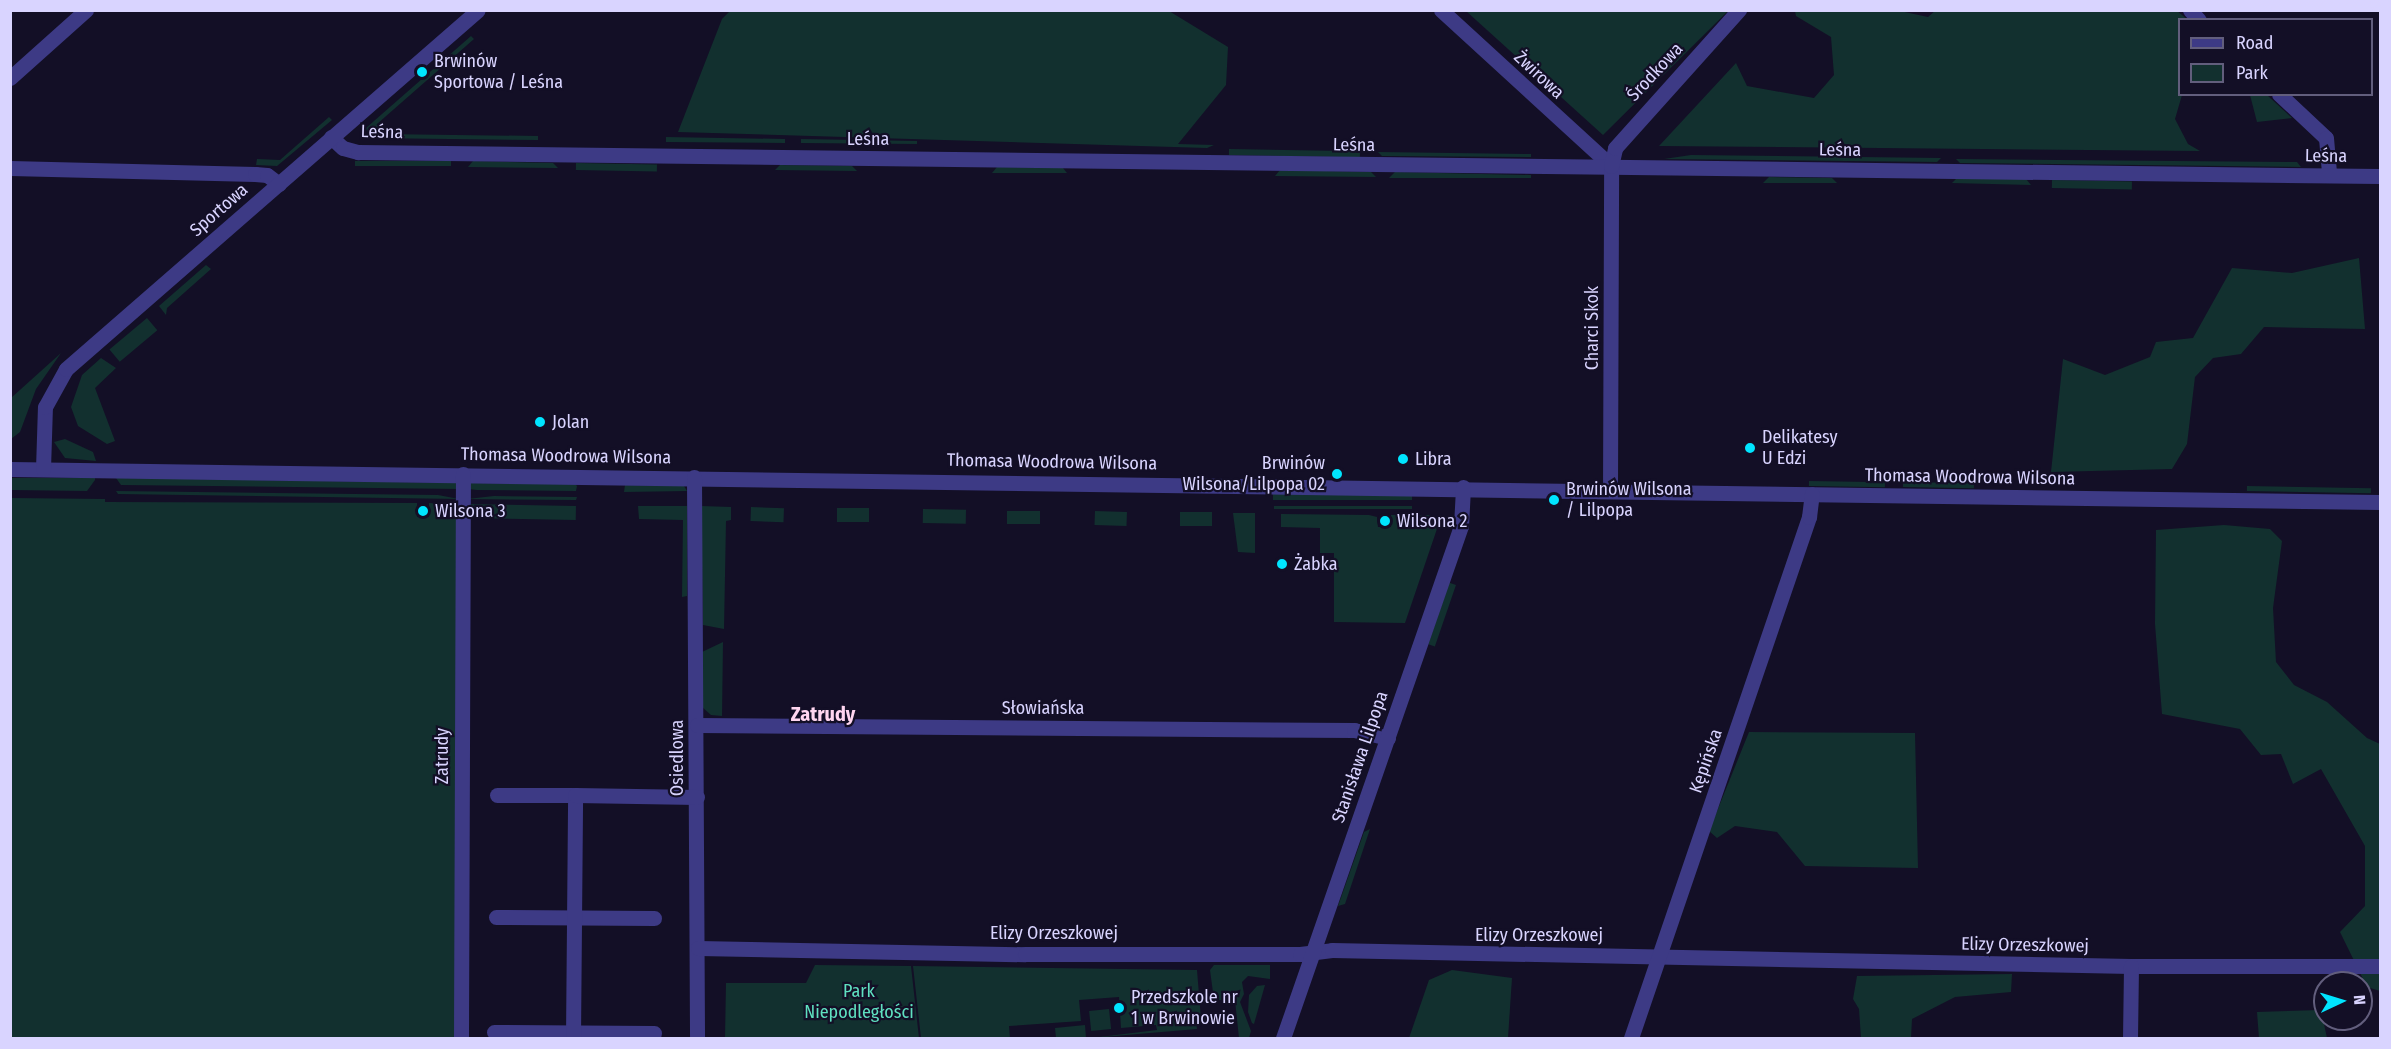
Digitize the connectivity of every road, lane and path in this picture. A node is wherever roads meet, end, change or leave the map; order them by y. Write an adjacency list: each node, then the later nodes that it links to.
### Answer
1 (86, 10): 5 (street)
2 (478, 10): 7 (street, Sportowa)
3 (1441, 10): 8 (street, Żwirowa)
4 (1739, 10): 8 (street, Środkowa)
5 (10, 78)
6 (2281, 96): 10 (street)
7 (331, 137): 8 (street, Leśna); 12 (street, Sportowa)
8 (1611, 166): 10 (street, Leśna); 18 (street, Charci Skok)
9 (10, 168): 12 (street)
10 (2329, 175): 11 (street, Leśna)
11 (2380, 176)
12 (279, 184): 14 (street, Sportowa)
13 (10, 469): 14 (street, Thomasa Woodrowa Wilsona)
14 (43, 469): 15 (street, Thomasa Woodrowa Wilsona)
15 (463, 474): 16 (street, Thomasa Woodrowa Wilsona); 37 (street, Zatrudy)
16 (694, 477): 17 (street, Thomasa Woodrowa Wilsona); 21 (street, Osiedlowa)
17 (1463, 487): 18 (street, Thomasa Woodrowa Wilsona); 22 (street, Stanisława Lilpopa)
18 (1610, 491): 19 (street, Thomasa Woodrowa Wilsona)
19 (1812, 494): 20 (street, Thomasa Woodrowa Wilsona); 31 (street, Kępińska)
20 (2380, 502)
21 (697, 725): 22 (street, Słowiańska); 25 (street, Osiedlowa)
22 (1388, 738): 30 (street, Stanisława Lilpopa)
23 (497, 795): 24 (street)
24 (575, 795): 25 (street); 27 (street)
25 (697, 797): 29 (street, Osiedlowa)
26 (496, 917): 27 (street)
27 (574, 918): 28 (street); 36 (street)
28 (654, 918)
29 (698, 948): 30 (street, Elizy Orzeszkowej); 38 (street, Osiedlowa)
30 (1313, 953): 31 (street, Elizy Orzeszkowej); 39 (street, Stanisława Lilpopa)
31 (1659, 956): 32 (street, Elizy Orzeszkowej); 40 (street, Kępińska)
32 (2131, 966): 33 (street, Elizy Orzeszkowej); 41 (street)
33 (2380, 966)
34 (494, 1032): 36 (street)
35 (654, 1033): 36 (street)
36 (573, 1036)
37 (461, 1038)
38 (697, 1038)
39 (1283, 1038)
40 (1631, 1038)
41 (2130, 1038)

